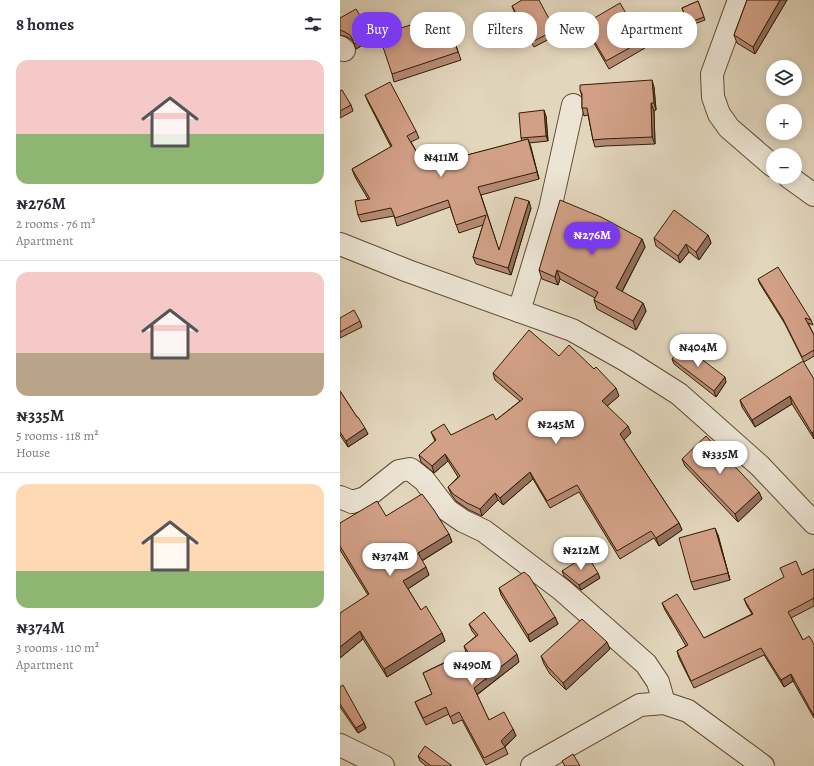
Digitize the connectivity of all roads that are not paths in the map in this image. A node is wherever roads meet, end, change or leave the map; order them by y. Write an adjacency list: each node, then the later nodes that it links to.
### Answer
1 (739, 0): 3 (street)
2 (573, 104): 7 (street)
3 (766, 160)
4 (799, 184): 5 (street)
5 (814, 195)
6 (340, 244): 7 (street)
7 (519, 311): 9 (street)
8 (340, 497): 10 (street)
9 (814, 523)
10 (664, 703): 13 (street); 14 (street)
11 (340, 745): 12 (street)
12 (383, 766)
13 (532, 766)
14 (763, 766)

